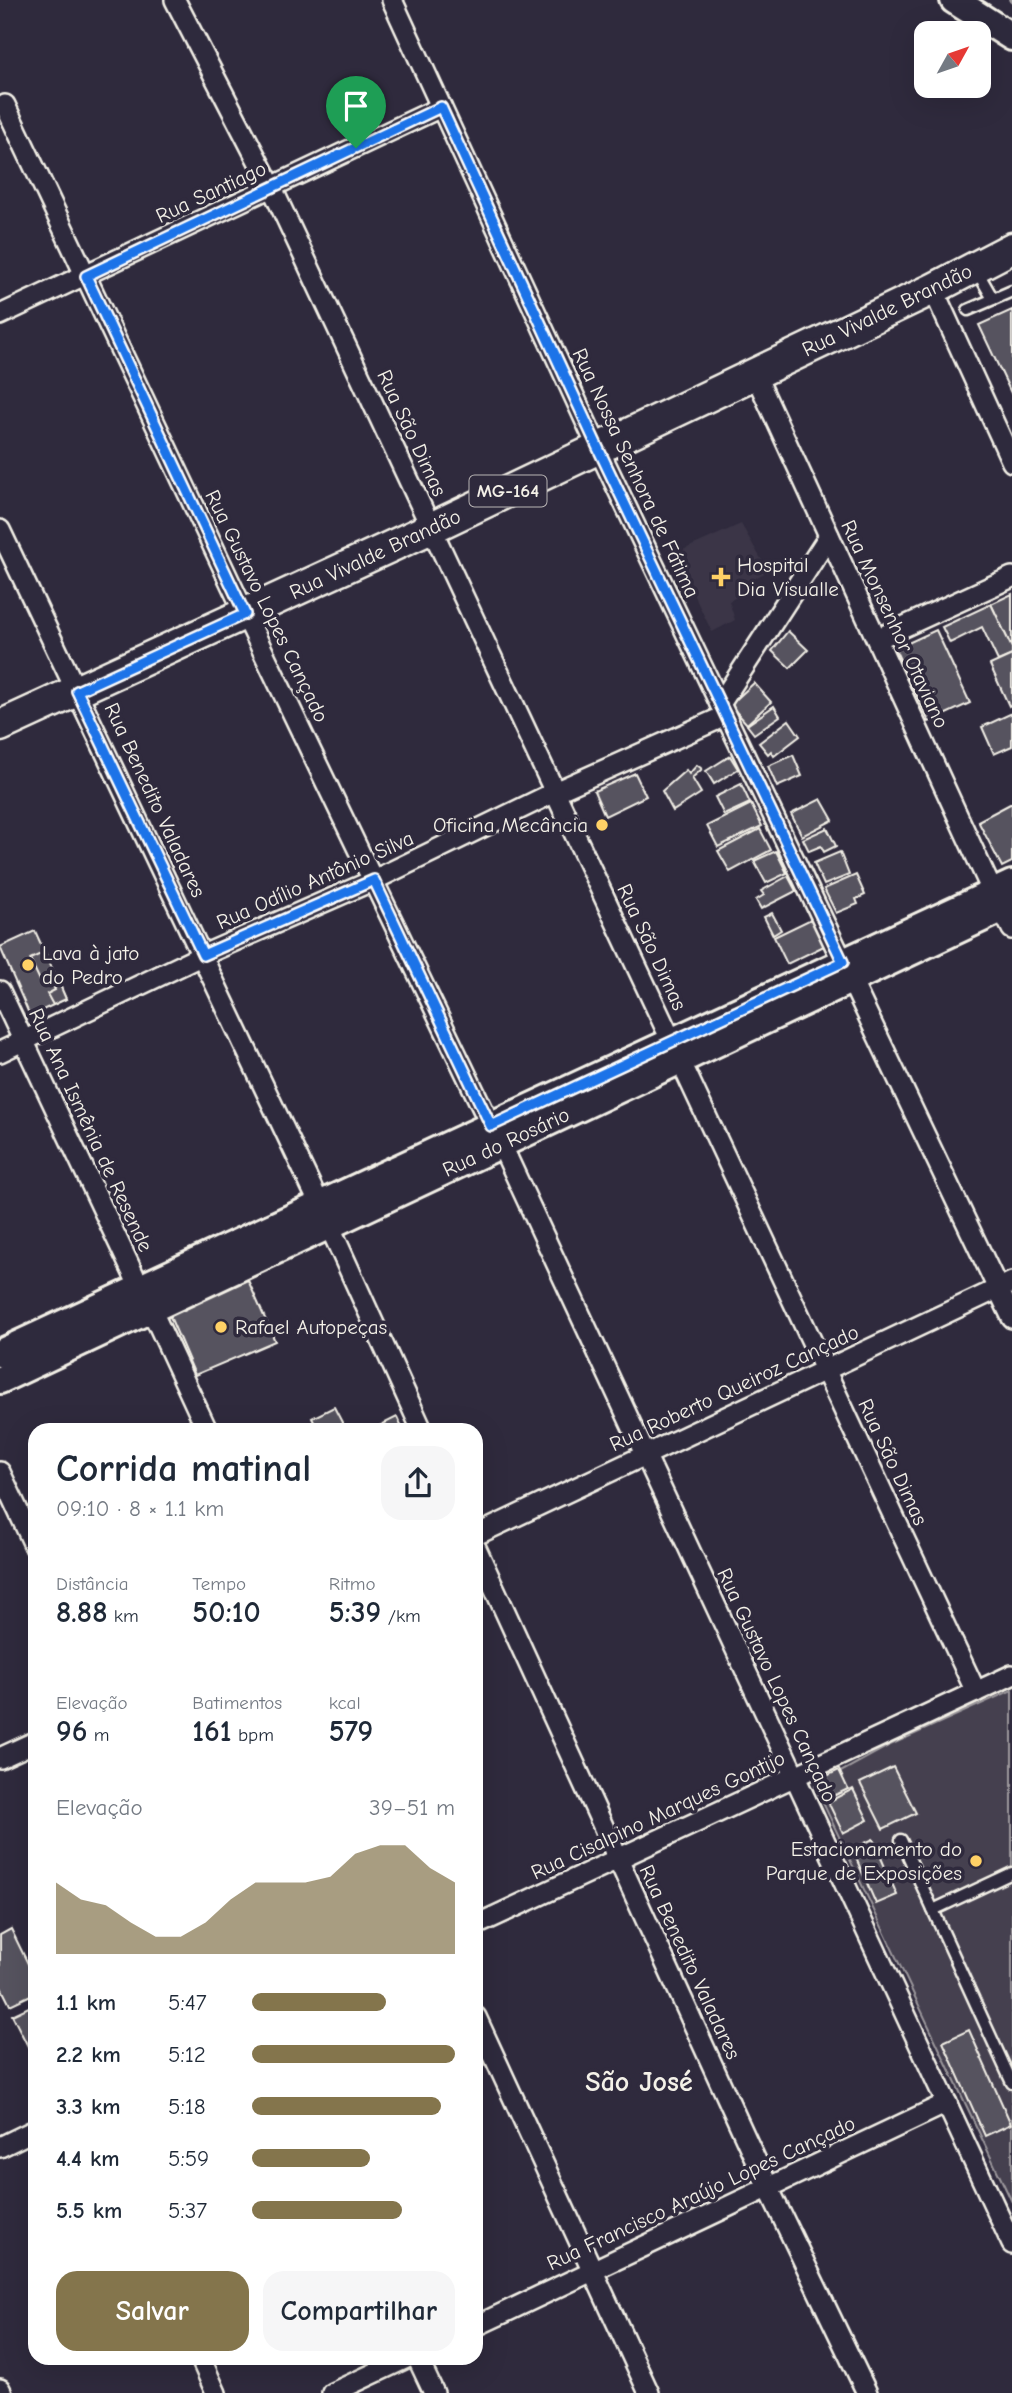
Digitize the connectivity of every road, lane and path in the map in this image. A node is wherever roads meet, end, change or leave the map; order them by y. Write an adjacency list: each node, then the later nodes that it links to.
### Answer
1 (175, 0): 7 (street, Rua São Dimas)
2 (392, 0): 6 (street, Rua Nossa Senhora de Fátima)
3 (954, 0): 4 (main road)
4 (1012, 37)
5 (5, 106): 10 (street, Rua Gustavo Lopes Cançado)
6 (441, 107): 7 (street, Rua Santiago); 17 (street, Rua Nossa Senhora de Fátima)
7 (272, 188): 10 (street, Rua Santiago); 19 (street, Rua São Dimas)
8 (1012, 248): 9 (main road, Rua Vivalde Brandão / MG-164)
9 (975, 267): 11 (main road, Rua Vivalde Brandão / MG-164); 13 (lane)
10 (86, 276): 15 (street, Rua Santiago); 23 (street, Rua Gustavo Lopes Cançado)
11 (933, 289): 16 (main road, Rua Vivalde Brandão / MG-164); 18 (street)
12 (1012, 291): 13 (lane)
13 (993, 299): 14 (lane)
14 (968, 310)
15 (0, 316)
16 (755, 374): 17 (main road, Rua Vivalde Brandão / MG-164); 21 (street, Rua Monsenhor Otaviano)
17 (598, 448): 19 (main road, Rua Vivalde Brandão / MG-164); 26 (street, Rua Nossa Senhora de Fátima)
18 (1012, 462)
19 (431, 528): 23 (main road, Rua Vivalde Brandão / MG-164); 28 (street, Rua São Dimas)
20 (0, 530): 25 (street, Rua Benedito Valadares)
21 (829, 536): 24 (street, Rua Monsenhor Otaviano); 26 (street)
22 (1012, 577): 24 (street)
23 (245, 614): 25 (main road, Rua Vivalde Brandão / MG-164); 29 (street, Rua Gustavo Lopes Cançado)
24 (877, 639): 30 (street, Rua Monsenhor Otaviano)
25 (77, 691): 27 (main road, Rua Vivalde Brandão / MG-164); 31 (street, Rua Benedito Valadares)
26 (722, 710): 28 (street, Rua Odílio Antônio Silva); 32 (street, Rua Nossa Senhora de Fátima)
27 (0, 726)
28 (555, 792): 29 (street, Rua Odílio Antônio Silva); 35 (street, Rua São Dimas)
29 (374, 880): 31 (street, Rua Odílio Antônio Silva); 37 (street, Rua Gustavo Lopes Cançado)
30 (1006, 904): 32 (main road, Rua do Rosário)
31 (203, 955): 34 (street, Rua Odílio Antônio Silva); 38 (street, Rua Benedito Valadares)
32 (847, 971): 35 (main road, Rua do Rosário); 39 (street, Rua Nossa Senhora de Fátima)
33 (0, 991): 34 (street, Rua Ana Ismênia de Resende)
34 (23, 1041): 36 (street, Rua Odílio Antônio Silva); 40 (street, Rua Ana Ismênia de Resende)
35 (676, 1051): 37 (main road, Rua do Rosário); 43 (street, Rua São Dimas)
36 (0, 1052)
37 (496, 1135): 38 (main road, Rua do Rosário); 47 (street, Rua Gustavo Lopes Cançado)
38 (325, 1215): 40 (main road, Rua do Rosário); 46 (street, Rua Benedito Valadares)
39 (1005, 1285): 41 (street, Rua Nossa Senhora de Fátima); 43 (street, Rua Roberto Queiroz Cançado)
40 (146, 1299): 42 (main road, Rua do Rosário); 44 (main road, Rua do Rosário); 45 (street, Rua Ana Ismênia de Resende)
41 (1012, 1318)
42 (0, 1353)
43 (825, 1370): 47 (street, Rua Roberto Queiroz Cançado); 53 (street, Rua São Dimas)
44 (0, 1380)
45 (203, 1423)
46 (419, 1423)
47 (646, 1455): 50 (street, Rua Roberto Queiroz Cançado); 56 (street, Rua Gustavo Lopes Cançado)
48 (0, 1472): 49 (street)
49 (28, 1532)
50 (483, 1532)
51 (483, 1563): 58 (street, Rua Benedito Valadares)
52 (1012, 1675): 53 (street, Rua Cisalpino Marques Gontijo)
53 (976, 1692): 56 (street, Rua Cisalpino Marques Gontijo)
54 (28, 1745): 55 (street)
55 (0, 1758)
56 (795, 1776): 58 (street, Rua Cisalpino Marques Gontijo); 64 (street, Rua Gustavo Lopes Cançado)
57 (901, 1840): 60 (lane)
58 (617, 1859): 61 (street, Rua Cisalpino Marques Gontijo); 67 (street, Rua Benedito Valadares)
59 (1012, 1872): 60 (lane)
60 (933, 1910): 63 (lane)
61 (483, 1922)
62 (483, 2032): 69 (street)
63 (1012, 2083)
64 (947, 2103): 67 (street, Rua Francisco Araújo Lopes Cançado); 68 (street, Rua Gustavo Lopes Cançado)
65 (28, 2133): 66 (street)
66 (0, 2147)
67 (768, 2187): 69 (street, Rua Francisco Araújo Lopes Cançado); 78 (street, Rua Benedito Valadares)
68 (1012, 2244)
69 (592, 2270): 70 (street, Rua Francisco Araújo Lopes Cançado); 77 (street)
70 (483, 2323)
71 (204, 2365): 74 (street)
72 (392, 2365): 75 (street)
73 (421, 2365): 76 (street)
74 (216, 2393)
75 (332, 2393)
76 (433, 2393)
77 (649, 2393)
78 (867, 2393)

